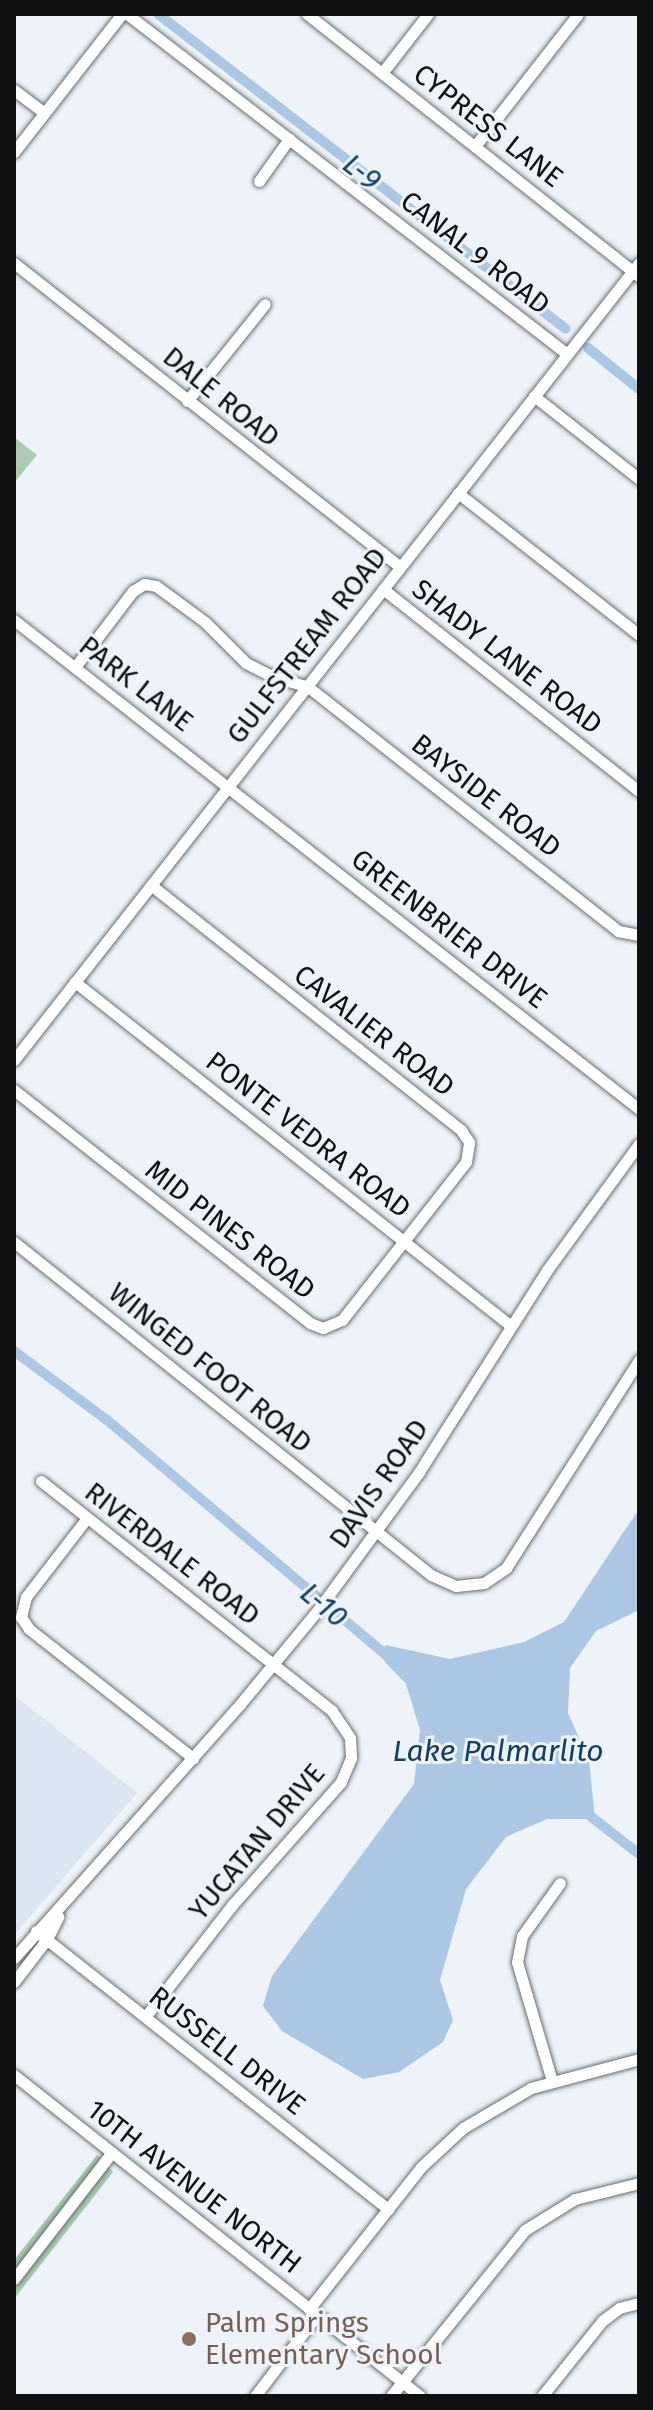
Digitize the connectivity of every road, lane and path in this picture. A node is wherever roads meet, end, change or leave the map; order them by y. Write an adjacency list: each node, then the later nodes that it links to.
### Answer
1 (124, 14): 7 (street); 8 (street, CANAL 9 ROAD)
2 (307, 14): 5 (street, CYPRESS LANE)
3 (428, 14): 5 (street)
4 (578, 14): 9 (street)
5 (382, 73): 9 (street, CYPRESS LANE)
6 (14, 90): 7 (street)
7 (44, 113): 10 (street)
8 (289, 139): 11 (street); 15 (street, CANAL 9 ROAD)
9 (475, 146): 13 (street, CYPRESS LANE)
10 (14, 152)
11 (259, 181)
12 (14, 263): 17 (street, DALE ROAD)
13 (637, 270): 15 (street, GULFSTREAM ROAD)
14 (265, 304): 17 (street)
15 (567, 354): 16 (street, GULFSTREAM ROAD)
16 (534, 396): 18 (street); 19 (street, GULFSTREAM ROAD)
17 (187, 401): 20 (street, DALE ROAD)
18 (639, 479)
19 (458, 493): 20 (street, GULFSTREAM ROAD); 23 (street)
20 (400, 567): 21 (street, GULFSTREAM ROAD)
21 (383, 589): 25 (street, GULFSTREAM ROAD); 27 (street, SHADY LANE ROAD)
22 (14, 620): 24 (street, PARK LANE)
23 (639, 635)
24 (75, 667): 25 (street); 26 (street, PARK LANE)
25 (307, 686): 26 (street, GULFSTREAM ROAD); 29 (street, BAYSIDE ROAD)
26 (229, 785): 28 (street, GULFSTREAM ROAD); 33 (street, GREENBRIER DRIVE)
27 (639, 791)
28 (151, 885): 30 (street, GULFSTREAM ROAD); 35 (street, CAVALIER ROAD)
29 (639, 935)
30 (75, 982): 31 (street, GULFSTREAM ROAD); 35 (street, PONTE VEDRA ROAD)
31 (14, 1060)
32 (14, 1090): 35 (street, MID PINES ROAD)
33 (639, 1109)
34 (639, 1144): 37 (street, DAVIS ROAD)
35 (404, 1241): 37 (street, PONTE VEDRA ROAD)
36 (14, 1242): 41 (street, WINGED FOOT ROAD)
37 (511, 1326): 41 (street, DAVIS ROAD)
38 (639, 1360): 41 (street, WINGED FOOT ROAD)
39 (41, 1481): 40 (street, RIVERDALE ROAD)
40 (87, 1518): 42 (street, RIVERDALE ROAD); 43 (street)
41 (377, 1532): 42 (street, DAVIS ROAD)
42 (274, 1665): 43 (street, DAVIS ROAD); 50 (street, YUCATAN DRIVE)
43 (193, 1758): 45 (street, DAVIS ROAD)
44 (560, 1883): 53 (street)
45 (66, 1902): 46 (street, DAVIS ROAD); 47 (street, DAVIS ROAD)
46 (36, 1931): 47 (street, RUSSELL DRIVE); 48 (street, DAVIS ROAD)
47 (47, 1939): 49 (street, DAVIS ROAD); 50 (street, RUSSELL DRIVE)
48 (14, 1958)
49 (14, 1982)
50 (145, 2017): 56 (street, RUSSELL DRIVE)
51 (639, 2059): 53 (street)
52 (14, 2075): 54 (street, 10TH AVENUE NORTH)
53 (552, 2081): 56 (street)
54 (112, 2152): 57 (street); 59 (street, 10TH AVENUE NORTH)
55 (639, 2183): 60 (street)
56 (388, 2209): 59 (street)
57 (14, 2279)
58 (639, 2303): 64 (street)
59 (313, 2312): 60 (street, 10TH AVENUE NORTH); 61 (street)
60 (402, 2382): 62 (street); 63 (street, 10TH AVENUE NORTH)
61 (255, 2396)
62 (391, 2396)
63 (420, 2396)
64 (542, 2396)

